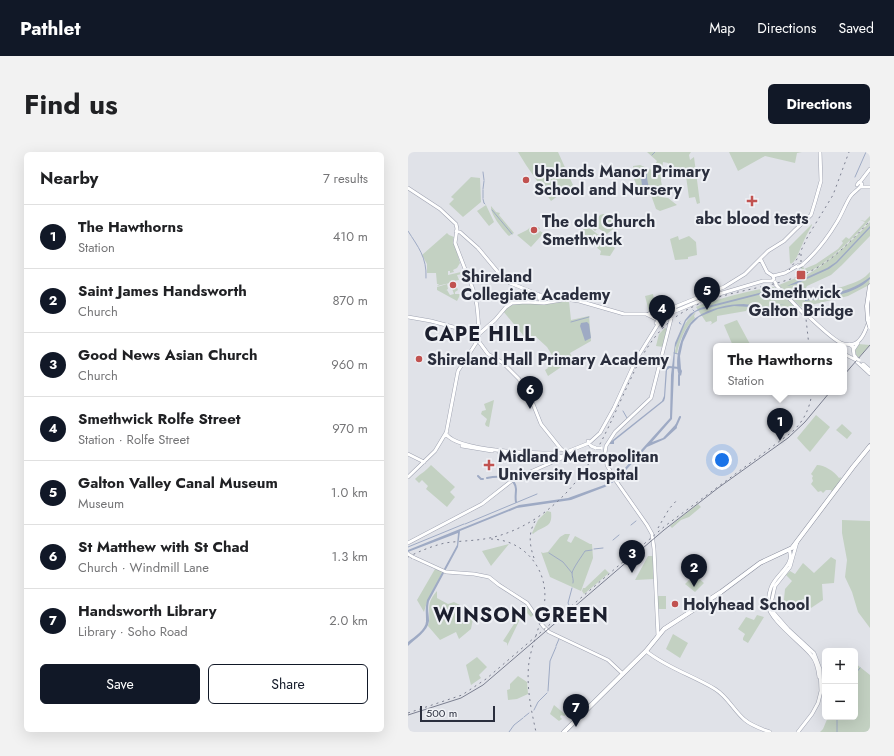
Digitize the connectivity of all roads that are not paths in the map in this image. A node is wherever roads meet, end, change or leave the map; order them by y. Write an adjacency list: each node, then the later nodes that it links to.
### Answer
1 (820, 152): 8 (main road)
2 (870, 169): 4 (main road)
3 (870, 172): 4 (main road)
4 (860, 185): 5 (main road); 9 (main road)
5 (870, 187)
6 (408, 188): 7 (main road)
7 (456, 230): 12 (main road); 24 (main road)
8 (760, 261): 9 (main road); 17 (main road)
9 (772, 280): 18 (main road); 22 (main road)
10 (870, 286): 16 (highway)
11 (870, 294): 16 (highway)
12 (540, 297): 13 (main road); 14 (main road); 15 (main road)
13 (559, 300): 15 (main road); 17 (main road)
14 (535, 302): 15 (main road); 24 (main road)
15 (548, 302)
16 (868, 312): 20 (highway)
17 (650, 315): 21 (main road)
18 (671, 315): 21 (main road); 21 (main road); 34 (main road); 40 (main road, bridge)
19 (408, 318): 24 (main road)
20 (870, 320): 23 (highway, bridge); 28 (main road); 30 (main road)
21 (657, 321): 34 (main road)
22 (821, 328): 26 (main road); 27 (main road)
23 (870, 328)
24 (479, 334): 25 (main road)
25 (478, 339): 37 (main road); 42 (main road)
26 (841, 343)
27 (842, 343)
28 (847, 345)
29 (847, 346): 30 (main road)
30 (854, 350): 31 (main road); 33 (main road)
31 (847, 355)
32 (847, 355): 33 (main road)
33 (857, 360): 35 (main road); 36 (main road)
34 (633, 363): 38 (main road); 38 (main road)
35 (870, 370)
36 (870, 374)
37 (445, 437): 42 (main road); 43 (main road)
38 (589, 443): 40 (main road, bridge); 42 (main road)
39 (870, 446): 47 (highway)
40 (605, 448): 48 (main road)
41 (408, 454): 43 (main road)
42 (560, 454): 45 (main road)
43 (424, 462): 44 (main road)
44 (408, 477)
45 (408, 543)
46 (408, 554): 50 (main road, bridge)
47 (791, 555): 48 (highway); 53 (main road)
48 (659, 634): 49 (highway)
49 (646, 651): 50 (highway); 52 (main road)
50 (622, 675): 51 (highway)
51 (564, 732)
52 (770, 732)
53 (798, 732)

